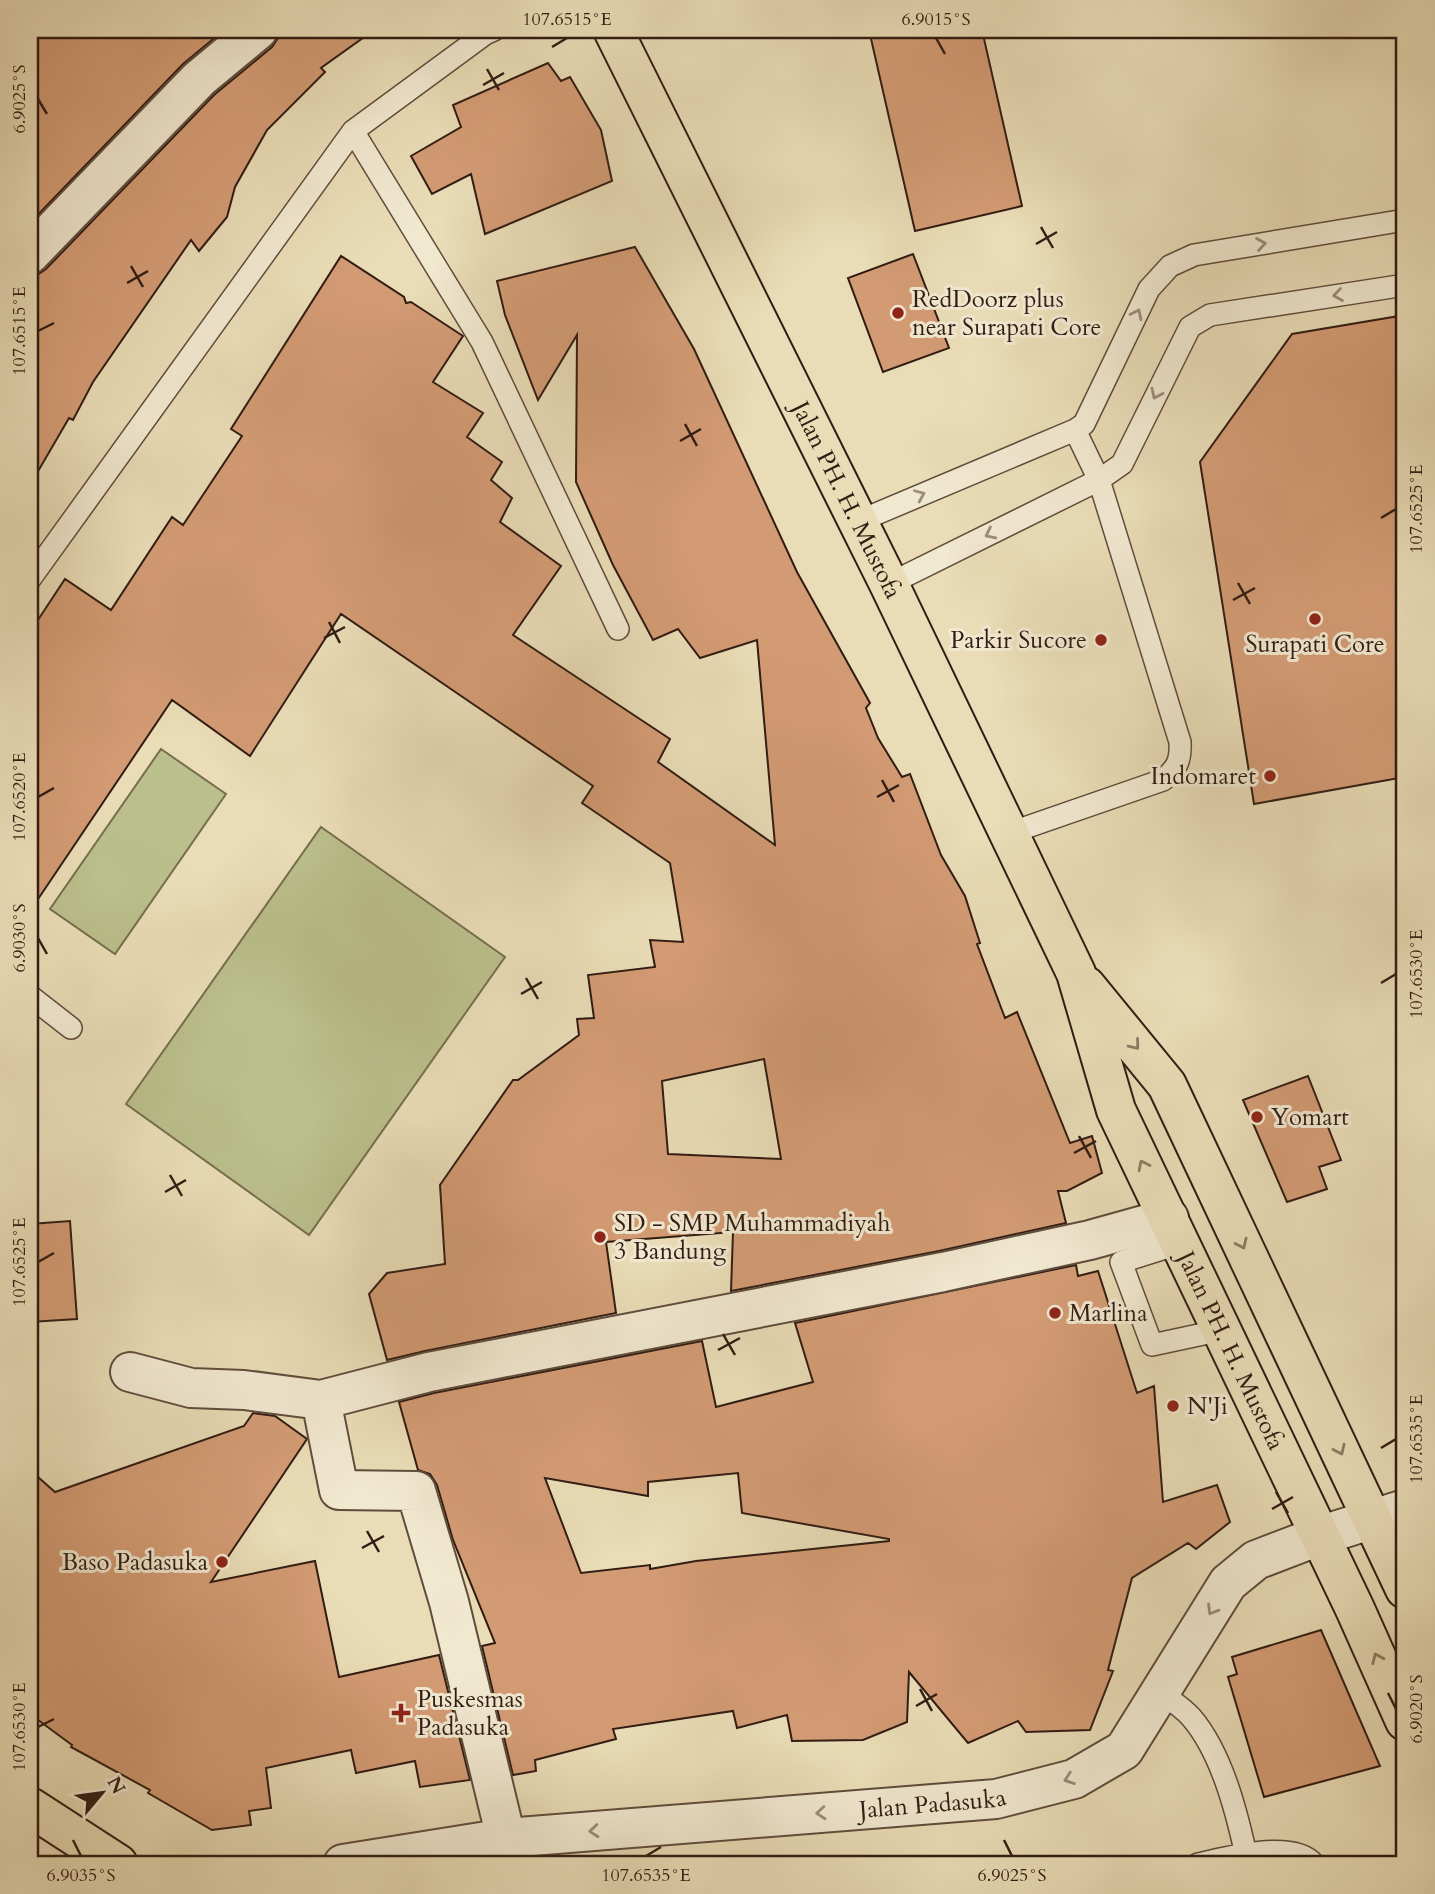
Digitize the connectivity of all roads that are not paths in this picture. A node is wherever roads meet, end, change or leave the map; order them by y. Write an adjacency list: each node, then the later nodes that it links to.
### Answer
1 (258, 30): 6 (street)
2 (494, 30): 4 (lane)
3 (613, 30): 10 (main road, Jalan PH. H. Mustofa)
4 (353, 131): 11 (lane); 13 (lane)
5 (1405, 220): 8 (lane, one-way to 5)
6 (35, 233)
7 (1405, 285): 9 (lane, one-way to 9)
8 (1075, 430): 9 (lane); 10 (lane, one-way to 8)
9 (1099, 480): 12 (lane, one-way to 12); 14 (lane)
10 (857, 522): 12 (main road, Jalan PH. H. Mustofa)
11 (30, 579)
12 (889, 584): 14 (main road, Jalan PH. H. Mustofa)
13 (618, 629)
14 (1007, 834): 15 (main road, Jalan PH. H. Mustofa)
15 (1076, 974): 18 (main road, Jalan PH. H. Mustofa, one-way to 15); 22 (main road, Jalan PH. H. Mustofa, one-way to 22)
16 (30, 996): 17 (lane)
17 (71, 1028)
18 (1175, 1230): 19 (main road, Jalan PH. H. Mustofa); 19 (lane); 21 (street)
19 (1222, 1330): 23 (main road, Jalan PH. H. Mustofa)
20 (130, 1372): 21 (street)
21 (321, 1400): 28 (street)
22 (1389, 1515): 23 (street, Jalan Padasuka); 24 (main road, Jalan PH. H. Mustofa)
23 (1320, 1536): 25 (street, Jalan Padasuka, one-way to 25); 26 (main road, Jalan PH. H. Mustofa, one-way to 23)
24 (1405, 1589)
25 (1161, 1693): 28 (street, Jalan Padasuka, one-way to 28); 29 (lane)
26 (1405, 1721)
27 (30, 1807): 30 (main road)
28 (506, 1838): 31 (street, Jalan Padasuka)
29 (1247, 1859): 32 (lane); 33 (lane)
30 (118, 1864)
31 (343, 1864)
32 (1198, 1864)
33 (1314, 1864)

